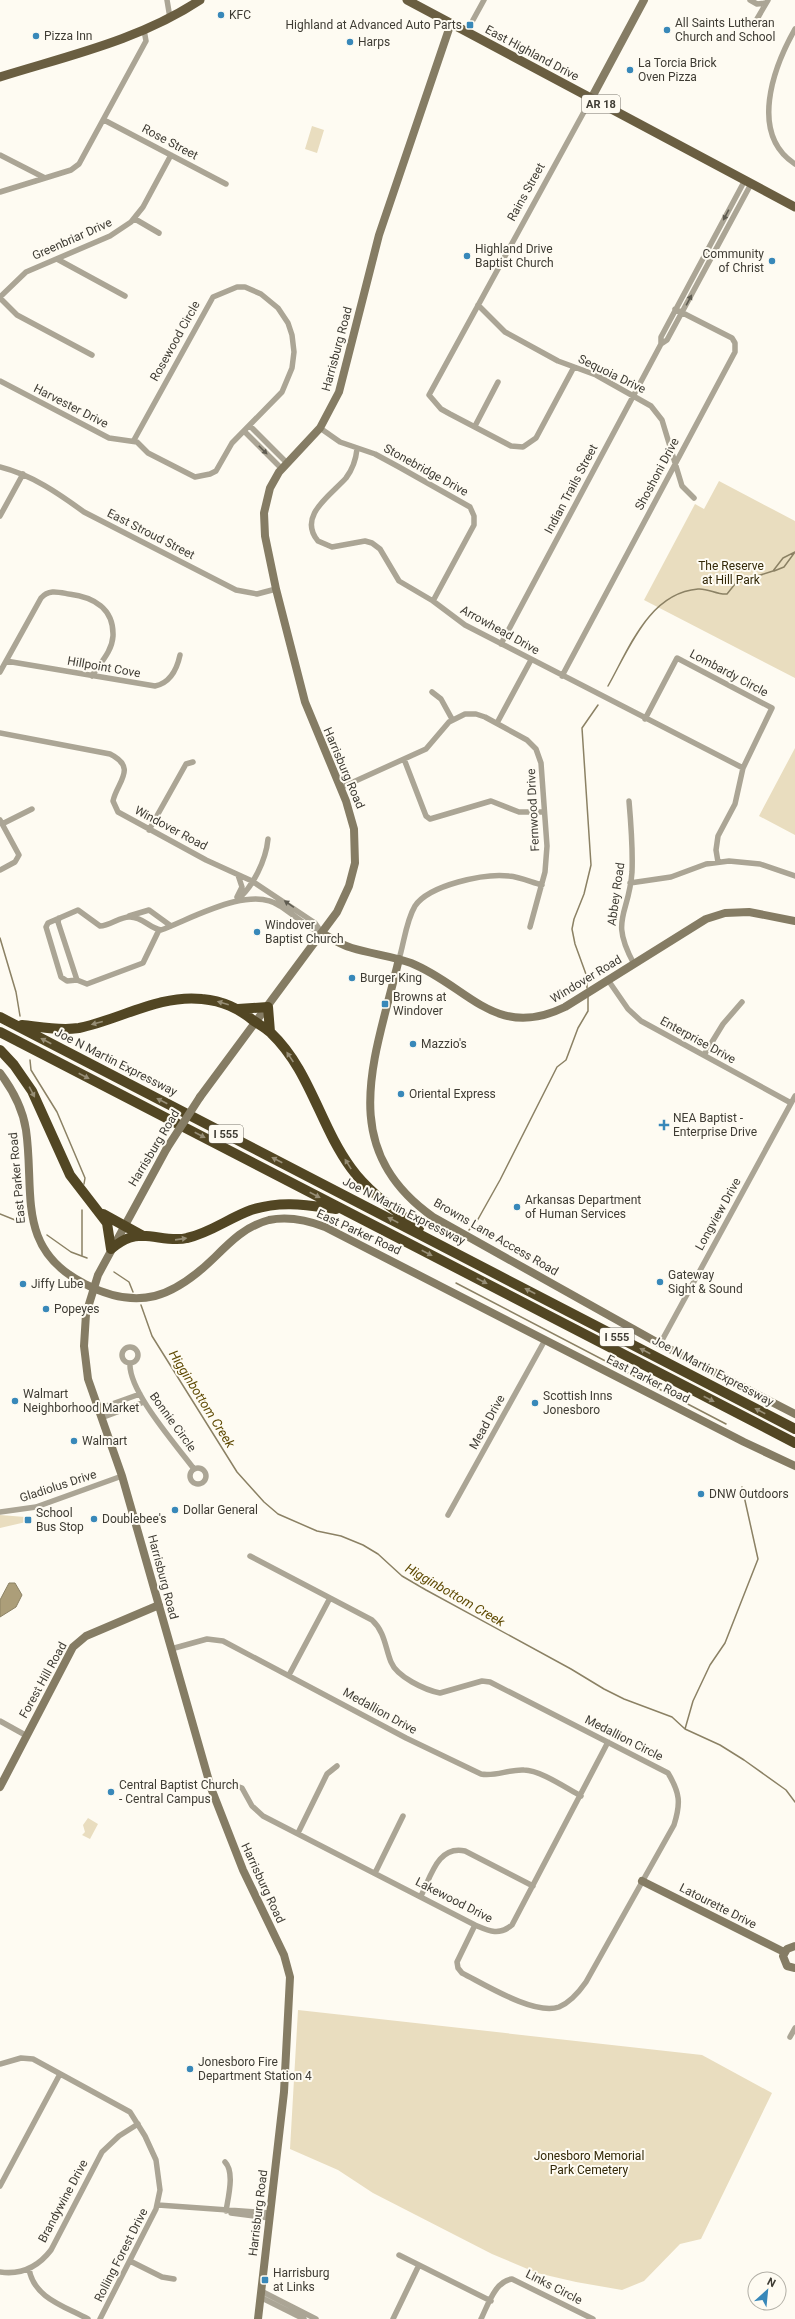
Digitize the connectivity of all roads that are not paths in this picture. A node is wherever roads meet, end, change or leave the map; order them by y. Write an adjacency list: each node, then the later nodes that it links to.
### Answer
1 (166, 0): 8 (street)
2 (200, 0): 8 (main road)
3 (407, 0): 11 (main road, East Highland Drive / AR 18)
4 (484, 0): 10 (street)
5 (644, 0): 15 (street, Rains Street)
6 (750, 0): 7 (street)
7 (767, 2): 9 (street)
8 (170, 18): 13 (main road)
9 (757, 19)
10 (473, 20)
11 (451, 23): 15 (main road, East Highland Drive / AR 18); 43 (street, Harrisburg Road)
12 (795, 29): 19 (street)
13 (144, 30): 14 (main road); 16 (street)
14 (0, 77)
15 (591, 99): 21 (main road, East Highland Drive / AR 18); 30 (street, Rains Street)
16 (104, 120): 18 (street, Rose Street); 20 (street)
17 (0, 154): 20 (street)
18 (171, 155): 22 (street, Rose Street); 25 (street, Greenbriar Drive)
19 (795, 164)
20 (45, 178): 23 (street)
21 (748, 182): 24 (main road, East Highland Drive / AR 18); 31 (street, Indian Trails Street, one-way to 31); 32 (street, Indian Trails Street, one-way to 21)
22 (226, 184)
23 (0, 192)
24 (795, 207)
25 (135, 219): 26 (street); 27 (street, Greenbriar Drive)
26 (159, 233)
27 (57, 258): 28 (street); 29 (street, Greenbriar Drive)
28 (125, 296)
29 (0, 297): 36 (street)
30 (478, 305): 37 (street, Sequoia Drive); 42 (street, Rains Street)
31 (675, 309): 32 (street, Shoshoni Drive); 33 (street, Indian Trails Street)
32 (682, 313): 34 (street, Indian Trails Street); 47 (street, Shoshoni Drive)
33 (667, 325): 34 (street); 35 (street, Indian Trails Street)
34 (674, 329): 35 (street, Indian Trails Street)
35 (661, 344): 40 (street, Indian Trails Street)
36 (92, 355)
37 (574, 367): 40 (street, Sequoia Drive); 42 (street)
38 (0, 381): 45 (street, Harvester Drive)
39 (498, 382): 42 (street)
40 (634, 396): 47 (street, Sequoia Drive); 55 (street, Indian Trails Street)
41 (250, 426): 44 (street, Rosewood Circle); 45 (street, Rosewood Circle); 48 (street)
42 (474, 426)
43 (320, 428): 46 (street, Stonebridge Drive); 48 (street, Harrisburg Road)
44 (244, 431): 45 (street, Rosewood Circle); 48 (street, one-way to 48)
45 (134, 440)
46 (358, 449): 54 (street, Stonebridge Drive); 54 (street, Arrowhead Drive)
47 (676, 464): 51 (street, Sequoia Drive); 61 (street, Shoshoni Drive)
48 (285, 466): 53 (street, Harrisburg Road)
49 (0, 467): 50 (street, East Stroud Street)
50 (23, 474): 52 (street); 53 (street, East Stroud Street)
51 (694, 498)
52 (0, 516)
53 (276, 589): 70 (street, Harrisburg Road)
54 (433, 601): 55 (street, Arrowhead Drive)
55 (500, 644): 58 (street, Arrowhead Drive)
56 (180, 655): 60 (street, Hillpoint Cove)
57 (6, 660): 59 (street); 60 (street, Hillpoint Cove); 60 (street)
58 (531, 660): 61 (street, Arrowhead Drive); 65 (street)
59 (0, 672)
60 (92, 676)
61 (562, 676): 64 (street, Arrowhead Drive)
62 (432, 692): 63 (street)
63 (452, 719): 65 (street, Fernwood Drive); 67 (street)
64 (645, 719): 69 (street, Arrowhead Drive); 69 (street, Lombardy Circle)
65 (497, 723): 73 (street, Fernwood Drive)
66 (0, 733): 75 (street, Windover Road)
67 (404, 759): 70 (street); 73 (street)
68 (193, 762): 75 (street)
69 (743, 768): 77 (street)
70 (340, 788): 95 (street, Harrisburg Road)
71 (629, 801): 82 (street, Abbey Road)
72 (32, 809): 74 (street)
73 (544, 812): 83 (street, Fernwood Drive)
74 (1, 822): 78 (street)
75 (149, 830): 79 (street, Windover Road)
76 (268, 839): 81 (street)
77 (718, 862): 80 (street); 82 (street)
78 (0, 870)
79 (238, 875): 81 (street, Windover Road); 85 (street)
80 (795, 876)
81 (252, 882): 84 (street, Windover Road); 85 (street)
82 (630, 883): 97 (street, Abbey Road)
83 (542, 884): 93 (street, Fernwood Drive); 96 (street)
84 (275, 897): 86 (street, Windover Road); 95 (street, Windover Road, one-way to 84)
85 (235, 901): 86 (street); 92 (street)
86 (280, 906): 95 (street, Windover Road)
87 (144, 911): 88 (street); 90 (street); 92 (street)
88 (129, 916): 89 (street); 90 (street)
89 (59, 918): 98 (street); 98 (street)
90 (143, 919): 94 (street)
91 (795, 921): 97 (street, Windover Road)
92 (171, 926): 94 (street)
93 (530, 927)
94 (159, 930): 98 (street)
95 (322, 933): 96 (street, Windover Road); 101 (street, Harrisburg Road)
96 (399, 959): 99 (street, Windover Road); 121 (street, Browns Lane Access Road)
97 (634, 964): 99 (street, Windover Road)
98 (77, 980)
99 (608, 980): 109 (street, Enterprise Drive)
100 (742, 1002): 109 (street)
101 (268, 1006): 102 (highway); 104 (street, Harrisburg Road); 107 (highway)
102 (238, 1008): 104 (highway); 105 (highway, one-way to 105)
103 (0, 1017): 105 (highway, Joe N Martin Expressway / I 555)
104 (256, 1022): 107 (highway); 115 (street, Harrisburg Road, bridge)
105 (12, 1023): 117 (highway, Joe N Martin Expressway / I 555, one-way to 105)
106 (0, 1032): 113 (highway, I 555, one-way to 113)
107 (270, 1032): 117 (highway, one-way to 107)
108 (0, 1050): 114 (highway, one-way to 114)
109 (704, 1055): 112 (street, Enterprise Drive)
110 (0, 1073): 119 (street, East Parker Road)
111 (795, 1096): 112 (street, Longview Drive)
112 (791, 1103): 121 (street, Longview Drive)
113 (342, 1209): 116 (highway, one-way to 113); 129 (highway, I 555, one-way to 129)
114 (100, 1212): 115 (highway); 118 (highway)
115 (124, 1224): 116 (highway); 118 (street, Harrisburg Road)
116 (143, 1236): 118 (highway)
117 (440, 1244): 128 (highway, Joe N Martin Expressway / I 555, one-way to 117)
118 (111, 1249): 119 (street, Harrisburg Road)
119 (93, 1288): 120 (street, East Parker Road); 125 (street, Harrisburg Road)
120 (546, 1340): 130 (street, East Parker Road); 134 (street, Mead Drive)
121 (660, 1344): 126 (street, Browns Lane Access Road)
122 (130, 1363): 123 (street, Bonnie Circle)
123 (140, 1394): 124 (street, Bonnie Circle); 125 (street)
124 (144, 1402): 127 (street); 131 (street, Bonnie Circle)
125 (98, 1409): 127 (street, Harrisburg Road)
126 (795, 1414)
127 (101, 1418): 132 (street, Harrisburg Road)
128 (795, 1429)
129 (795, 1444)
130 (795, 1466)
131 (194, 1469)
132 (122, 1476): 133 (street, Gladiolus Drive); 137 (street, Harrisburg Road)
133 (0, 1512)
134 (448, 1515)
135 (250, 1556): 136 (street, Medallion Circle)
136 (330, 1598): 139 (street); 142 (street, Medallion Circle)
137 (159, 1605): 138 (street, Harrisburg Road); 141 (street, Forest Hill Road)
138 (171, 1649): 139 (street, Medallion Drive); 145 (street, Harrisburg Road)
139 (289, 1675): 146 (street, Medallion Drive)
140 (0, 1721): 141 (street)
141 (27, 1736): 144 (street, Forest Hill Road)
142 (608, 1742): 146 (street, Lakewood Drive); 150 (street, Medallion Circle)
143 (337, 1766): 148 (street)
144 (0, 1788)
145 (211, 1788): 148 (street, Lakewood Drive); 166 (street, Harrisburg Road)
146 (581, 1796): 151 (street, Lakewood Drive)
147 (403, 1816): 149 (street)
148 (298, 1833): 149 (street, Lakewood Drive)
149 (375, 1873): 152 (street, Lakewood Drive)
150 (642, 1881): 153 (street, Medallion Circle); 155 (street, Latourette Drive)
151 (533, 1886): 152 (street); 153 (street, Lakewood Drive)
152 (421, 1896): 153 (street, Lakewood Drive)
153 (475, 1925)
154 (795, 1946): 155 (street)
155 (784, 1952): 156 (street)
156 (795, 1968)
157 (795, 2028): 158 (street)
158 (790, 2037)
159 (0, 2064): 160 (street, Rolling Forest Drive)
160 (60, 2074): 161 (street, Rolling Forest Drive); 163 (street)
161 (138, 2124): 164 (street, Rolling Forest Drive); 170 (street, Brandywine Drive)
162 (225, 2162): 165 (street)
163 (0, 2186)
164 (158, 2205): 165 (street); 168 (street, Rolling Forest Drive)
165 (226, 2211): 166 (street)
166 (270, 2216): 173 (street, Harrisburg Road)
167 (399, 2255): 169 (street)
168 (130, 2261): 172 (street); 176 (street, Rolling Forest Drive)
169 (419, 2265): 174 (street); 180 (street)
170 (29, 2269): 171 (street, Brandywine Drive); 175 (street)
171 (0, 2272)
172 (174, 2278)
173 (261, 2294): 177 (street, Harrisburg Road); 178 (street); 179 (street)
174 (491, 2300): 181 (street, Links Circle); 182 (street, Links Circle)
175 (88, 2319)
176 (100, 2319)
177 (258, 2319)
178 (304, 2319)
179 (316, 2319)
180 (393, 2319)
181 (481, 2319)
182 (592, 2319)

